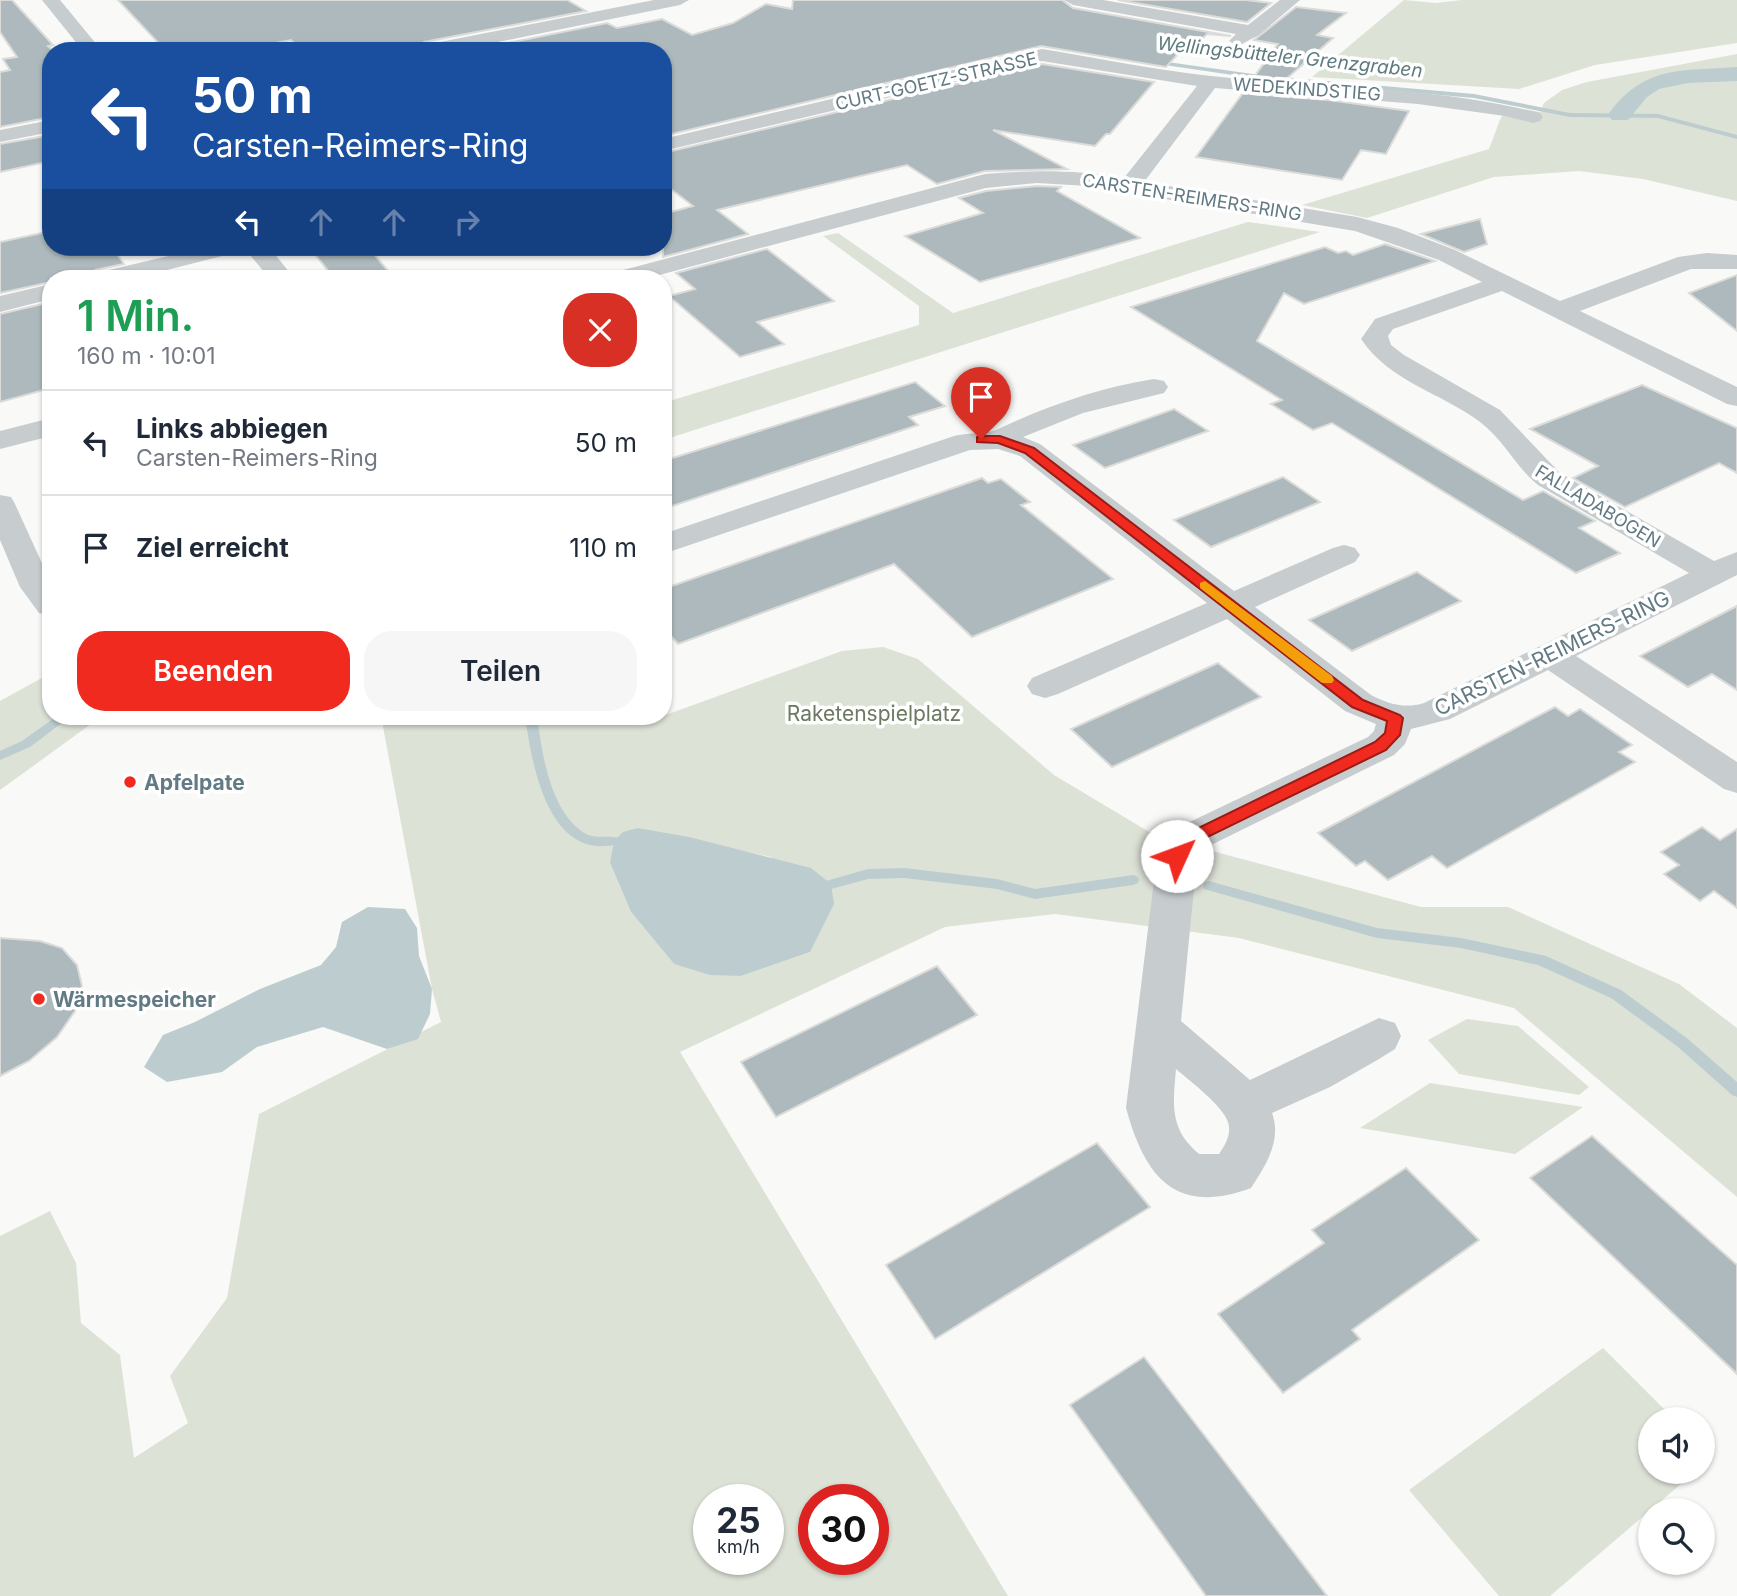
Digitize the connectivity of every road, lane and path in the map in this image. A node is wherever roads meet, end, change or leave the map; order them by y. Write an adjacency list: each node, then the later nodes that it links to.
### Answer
1 (51, 0): 6 (street)
2 (680, 0): 7 (street)
3 (1052, 0): 4 (street)
4 (1072, 0): 5 (street)
5 (1291, 0)
6 (86, 42)
7 (470, 42)
8 (1210, 82): 9 (street, WEDEKINDSTIEG); 12 (street, CURT-GOETZ-STRASSE); 13 (street, WEDEKINDSTIEG)
9 (1533, 117)
10 (42, 128): 11 (street)
11 (0, 136)
12 (672, 143)
13 (1130, 185): 19 (street, CARSTEN-REIMERS-RING); 20 (street, CARSTEN-REIMERS-RING)
14 (198, 256): 17 (street)
15 (264, 256): 18 (street)
16 (1737, 262): 23 (street)
17 (139, 270)
18 (275, 270)
19 (651, 270)
20 (1502, 283): 23 (street, CARSTEN-REIMERS-RING); 32 (street, FALLADABOGEN)
21 (42, 293): 22 (street)
22 (0, 304)
23 (1558, 310): 25 (street, CARSTEN-REIMERS-RING)
24 (1154, 387): 28 (street, CARSTEN-REIMERS-RING)
25 (1737, 397)
26 (42, 429): 27 (street)
27 (0, 440)
28 (1000, 440): 30 (street, CARSTEN-REIMERS-RING); 34 (street, CARSTEN-REIMERS-RING)
29 (0, 504): 33 (street)
30 (672, 542)
31 (1344, 555): 34 (street)
32 (1725, 568): 35 (street, CARSTEN-REIMERS-RING)
33 (42, 595)
34 (1228, 604): 36 (street); 37 (street, CARSTEN-REIMERS-RING)
35 (1550, 655): 37 (street, CARSTEN-REIMERS-RING); 38 (street)
36 (1045, 686)
37 (1395, 718): 39 (street)
38 (1737, 780)
39 (1159, 1029): 41 (street); 41 (street)
40 (1379, 1036): 41 (street)
41 (1244, 1103)

